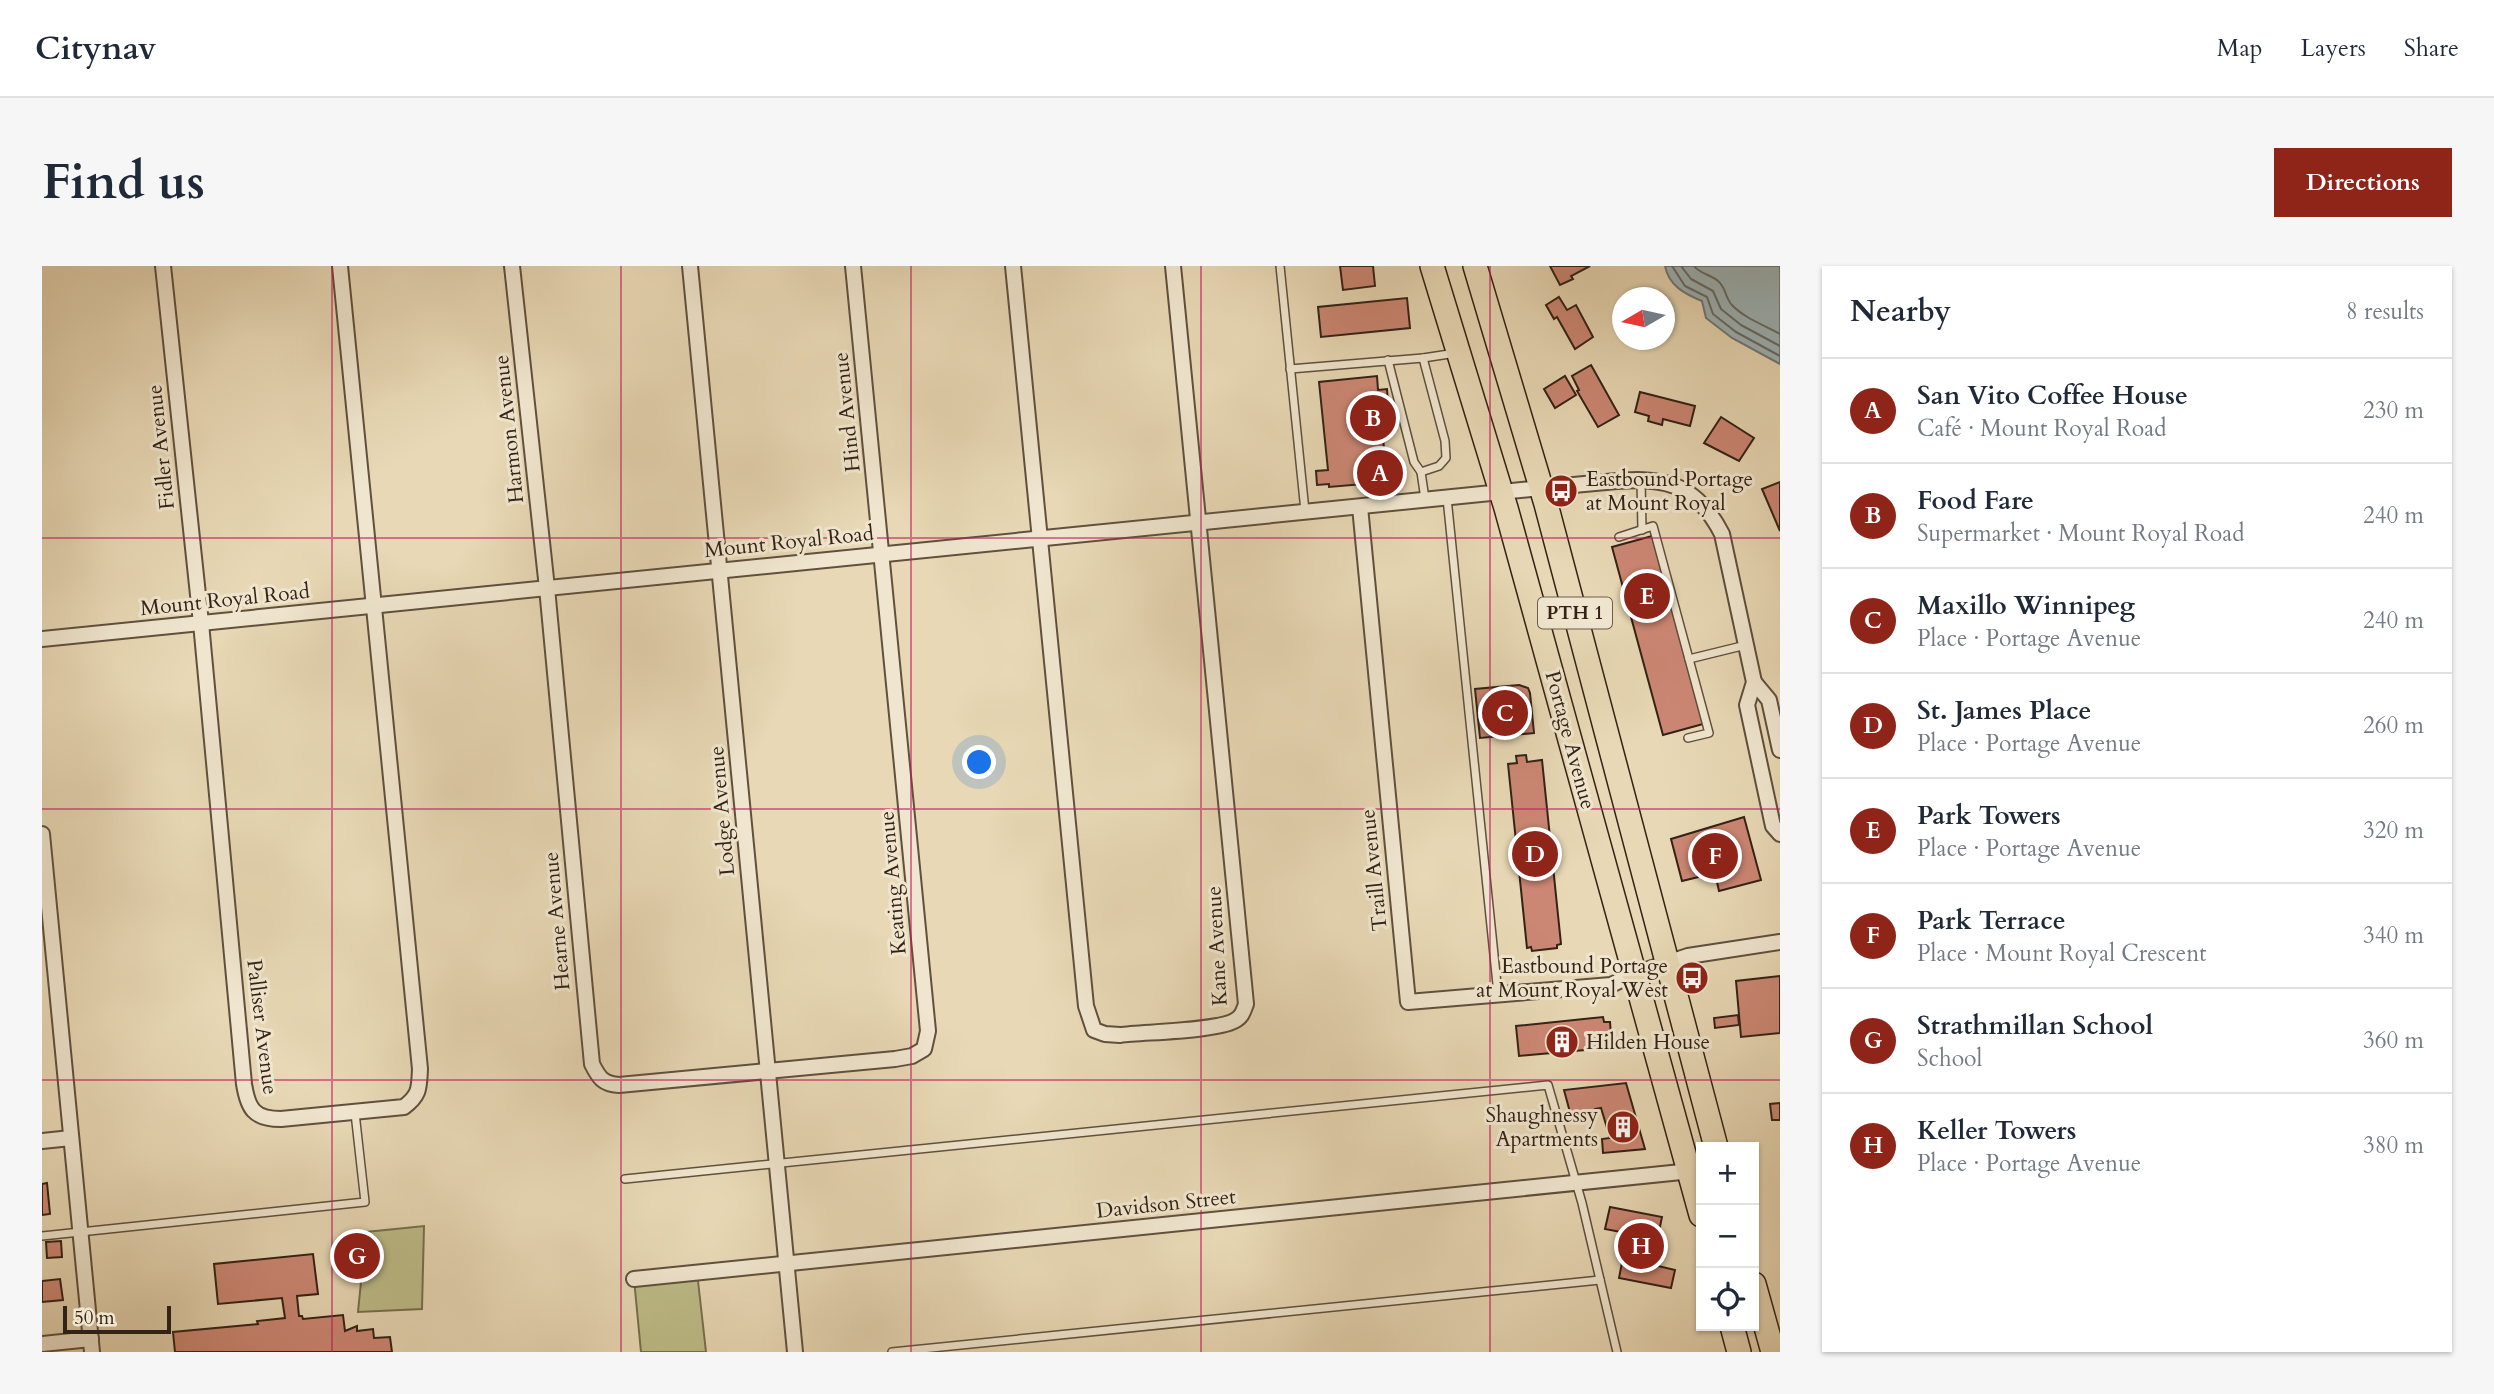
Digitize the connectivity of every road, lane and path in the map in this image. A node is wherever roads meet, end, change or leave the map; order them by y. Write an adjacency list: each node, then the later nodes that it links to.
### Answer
1 (163, 266): 31 (street, Fidler Avenue)
2 (340, 266): 30 (street)
3 (512, 266): 29 (street, Harmon Avenue)
4 (690, 266): 28 (street, Lodge Avenue)
5 (853, 266): 27 (street, Hind Avenue)
6 (1013, 266): 26 (street)
7 (1173, 266): 23 (street)
8 (1280, 266): 14 (lane)
9 (1432, 266): 11 (highway, Portage Avenue / PTH 1)
10 (1475, 266): 17 (highway, Portage Avenue / PTH 1)
11 (1459, 353): 12 (lane); 18 (highway, Portage Avenue / PTH 1)
12 (1423, 358): 13 (lane); 15 (lane)
13 (1388, 360): 14 (lane); 15 (lane)
14 (1290, 369): 22 (lane)
15 (1421, 472): 20 (lane)
16 (1642, 479): 17 (street, Mount Royal Road); 24 (lane); 33 (street, Mount Royal Road)
17 (1541, 488): 18 (street, Mount Royal Road); 41 (highway, Portage Avenue / PTH 1)
18 (1502, 492): 19 (street, Mount Royal Road); 42 (highway, Portage Avenue / PTH 1)
19 (1447, 498): 20 (street, Mount Royal Road); 43 (lane)
20 (1425, 500): 21 (street, Mount Royal Road)
21 (1360, 507): 22 (street, Mount Royal Road); 43 (street, Traill Avenue)
22 (1305, 512): 23 (street, Mount Royal Road)
23 (1200, 522): 26 (street, Mount Royal Road); 26 (street, Kane Avenue)
24 (1642, 530): 25 (lane); 34 (lane)
25 (1619, 537)
26 (1041, 538): 27 (street, Mount Royal Road)
27 (883, 554): 28 (street, Mount Royal Road); 44 (street, Keating Avenue)
28 (719, 570): 29 (street, Mount Royal Road); 44 (street, Lodge Avenue)
29 (547, 588): 30 (street, Mount Royal Road); 44 (street, Hearne Avenue)
30 (375, 606): 31 (street, Mount Royal Road); 45 (street, Palliser Avenue)
31 (201, 623): 32 (street, Mount Royal Road); 45 (street, Palliser Avenue)
32 (42, 639)
33 (1747, 644): 34 (lane); 35 (street, Mount Royal Road)
34 (1689, 659): 36 (lane)
35 (1754, 682): 37 (street); 39 (street)
36 (1688, 738)
37 (1780, 750)
38 (42, 834): 46 (street)
39 (1780, 834)
40 (1780, 942): 41 (street, Traill Avenue)
41 (1669, 963): 42 (street, Traill Avenue); 48 (highway, Portage Avenue / PTH 1)
42 (1634, 974): 43 (street, Traill Avenue); 50 (highway, Portage Avenue / PTH 1)
43 (1498, 995)
44 (768, 1071): 49 (street, Lodge Avenue)
45 (355, 1113): 54 (lane)
46 (71, 1138): 47 (street); 54 (street)
47 (42, 1141)
48 (1715, 1142)
49 (776, 1163): 51 (lane); 52 (lane); 56 (street, Lodge Avenue)
50 (1695, 1170): 52 (street, Davidson Street); 53 (highway, Portage Avenue / PTH 1)
51 (625, 1179)
52 (1576, 1184): 56 (street, Davidson Street); 58 (lane)
53 (1700, 1205)
54 (81, 1232): 55 (lane); 62 (street)
55 (42, 1236)
56 (786, 1263): 57 (street, Davidson Street); 63 (street, Lodge Avenue)
57 (634, 1279)
58 (1600, 1280): 64 (lane); 65 (lane)
59 (1759, 1302): 67 (highway)
60 (1733, 1331): 66 (highway)
61 (42, 1344): 62 (street)
62 (92, 1345)
63 (794, 1352)
64 (892, 1352)
65 (1616, 1352)
66 (1739, 1352)
67 (1773, 1352)

